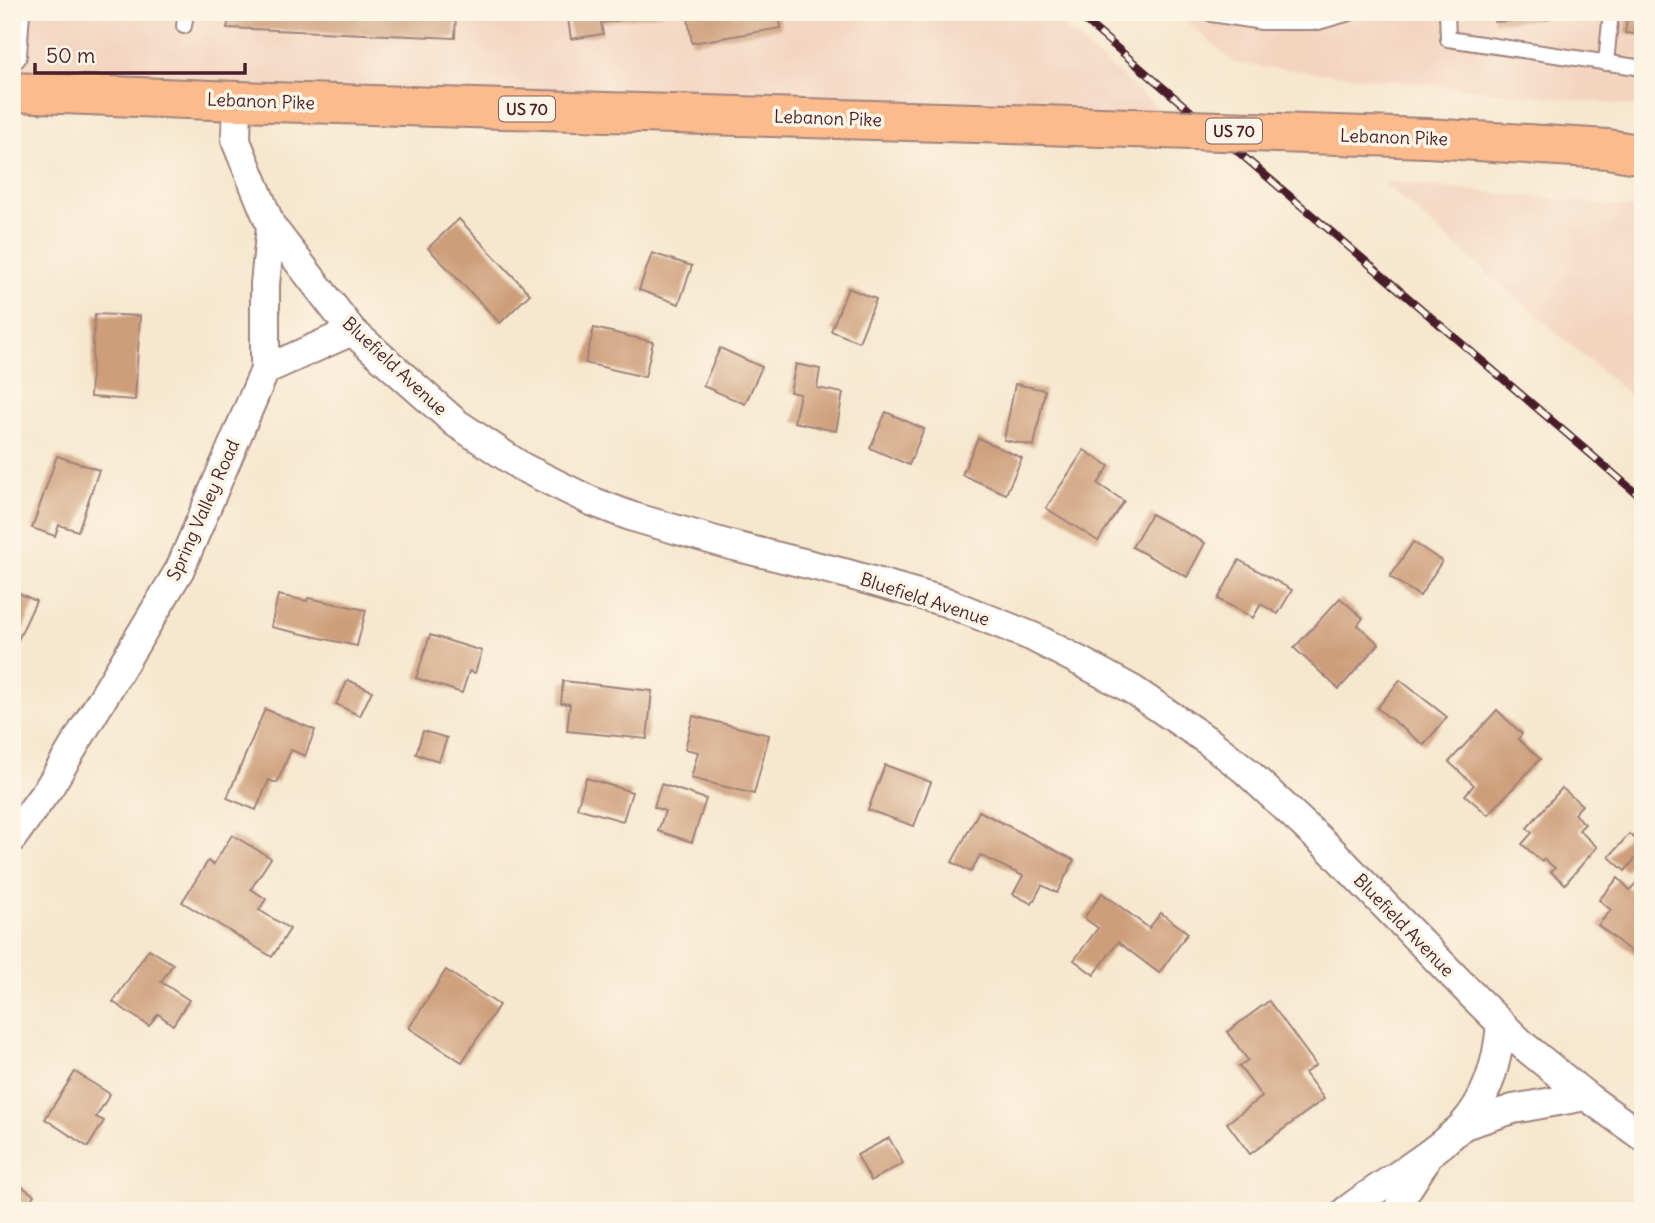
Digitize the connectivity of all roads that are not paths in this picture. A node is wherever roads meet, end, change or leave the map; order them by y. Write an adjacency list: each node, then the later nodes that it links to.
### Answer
1 (15, 12): 6 (street)
2 (1211, 12): 3 (lane)
3 (1353, 12)
4 (1447, 12): 7 (lane)
5 (1611, 12): 7 (lane)
6 (12, 55)
7 (1606, 62): 8 (lane)
8 (1643, 68)
9 (12, 92): 10 (main road, Lebanon Pike / US 70)
10 (237, 101): 11 (main road, Lebanon Pike / US 70, bridge); 12 (street, Bluefield Avenue)
11 (1643, 155)
12 (271, 226): 13 (street, Bluefield Avenue); 14 (street, Spring Valley Road)
13 (352, 331): 14 (street); 16 (street, Bluefield Avenue)
14 (265, 370): 15 (street, Spring Valley Road)
15 (12, 838)
16 (1501, 1024): 17 (street, Bluefield Avenue); 18 (street)
17 (1586, 1096): 18 (street); 19 (street, Bluefield Avenue)
18 (1464, 1125): 20 (street)
19 (1643, 1137)
20 (1432, 1152): 21 (street); 22 (street)
21 (1346, 1211)
22 (1398, 1211)

